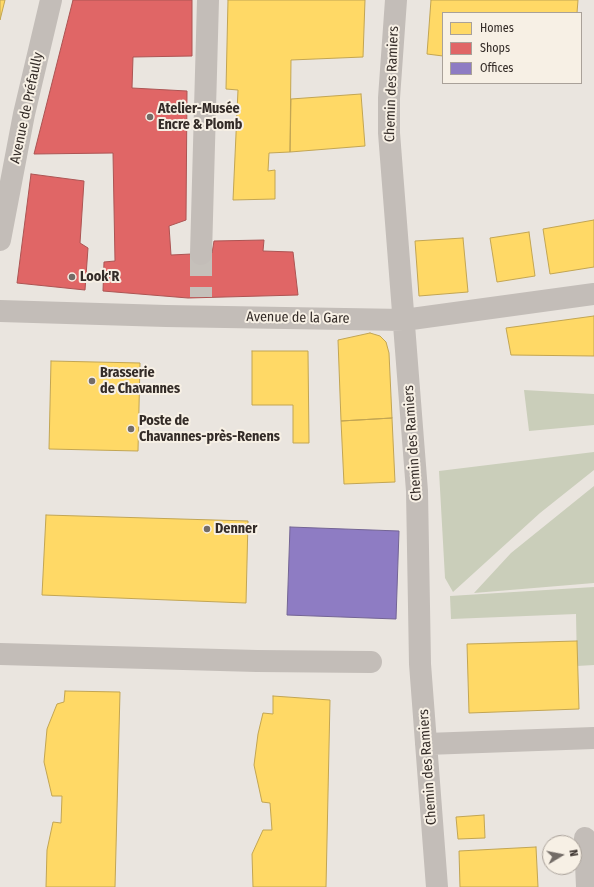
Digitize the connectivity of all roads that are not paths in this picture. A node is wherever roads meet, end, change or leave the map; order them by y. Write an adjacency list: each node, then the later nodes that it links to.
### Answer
1 (51, 0): 4 (street, Avenue de Préfaully)
2 (208, 0): 5 (street)
3 (396, 0): 8 (street, Chemin des Ramiers)
4 (0, 240)
5 (201, 254)
6 (594, 294): 8 (street, Avenue de la Gare)
7 (0, 311): 8 (street, Avenue de la Gare)
8 (404, 320): 12 (street, Chemin des Ramiers)
9 (0, 654): 10 (street)
10 (371, 662)
11 (594, 738): 12 (street)
12 (426, 744): 14 (street, Chemin des Ramiers)
13 (585, 838): 15 (street)
14 (437, 887)
15 (587, 887)

